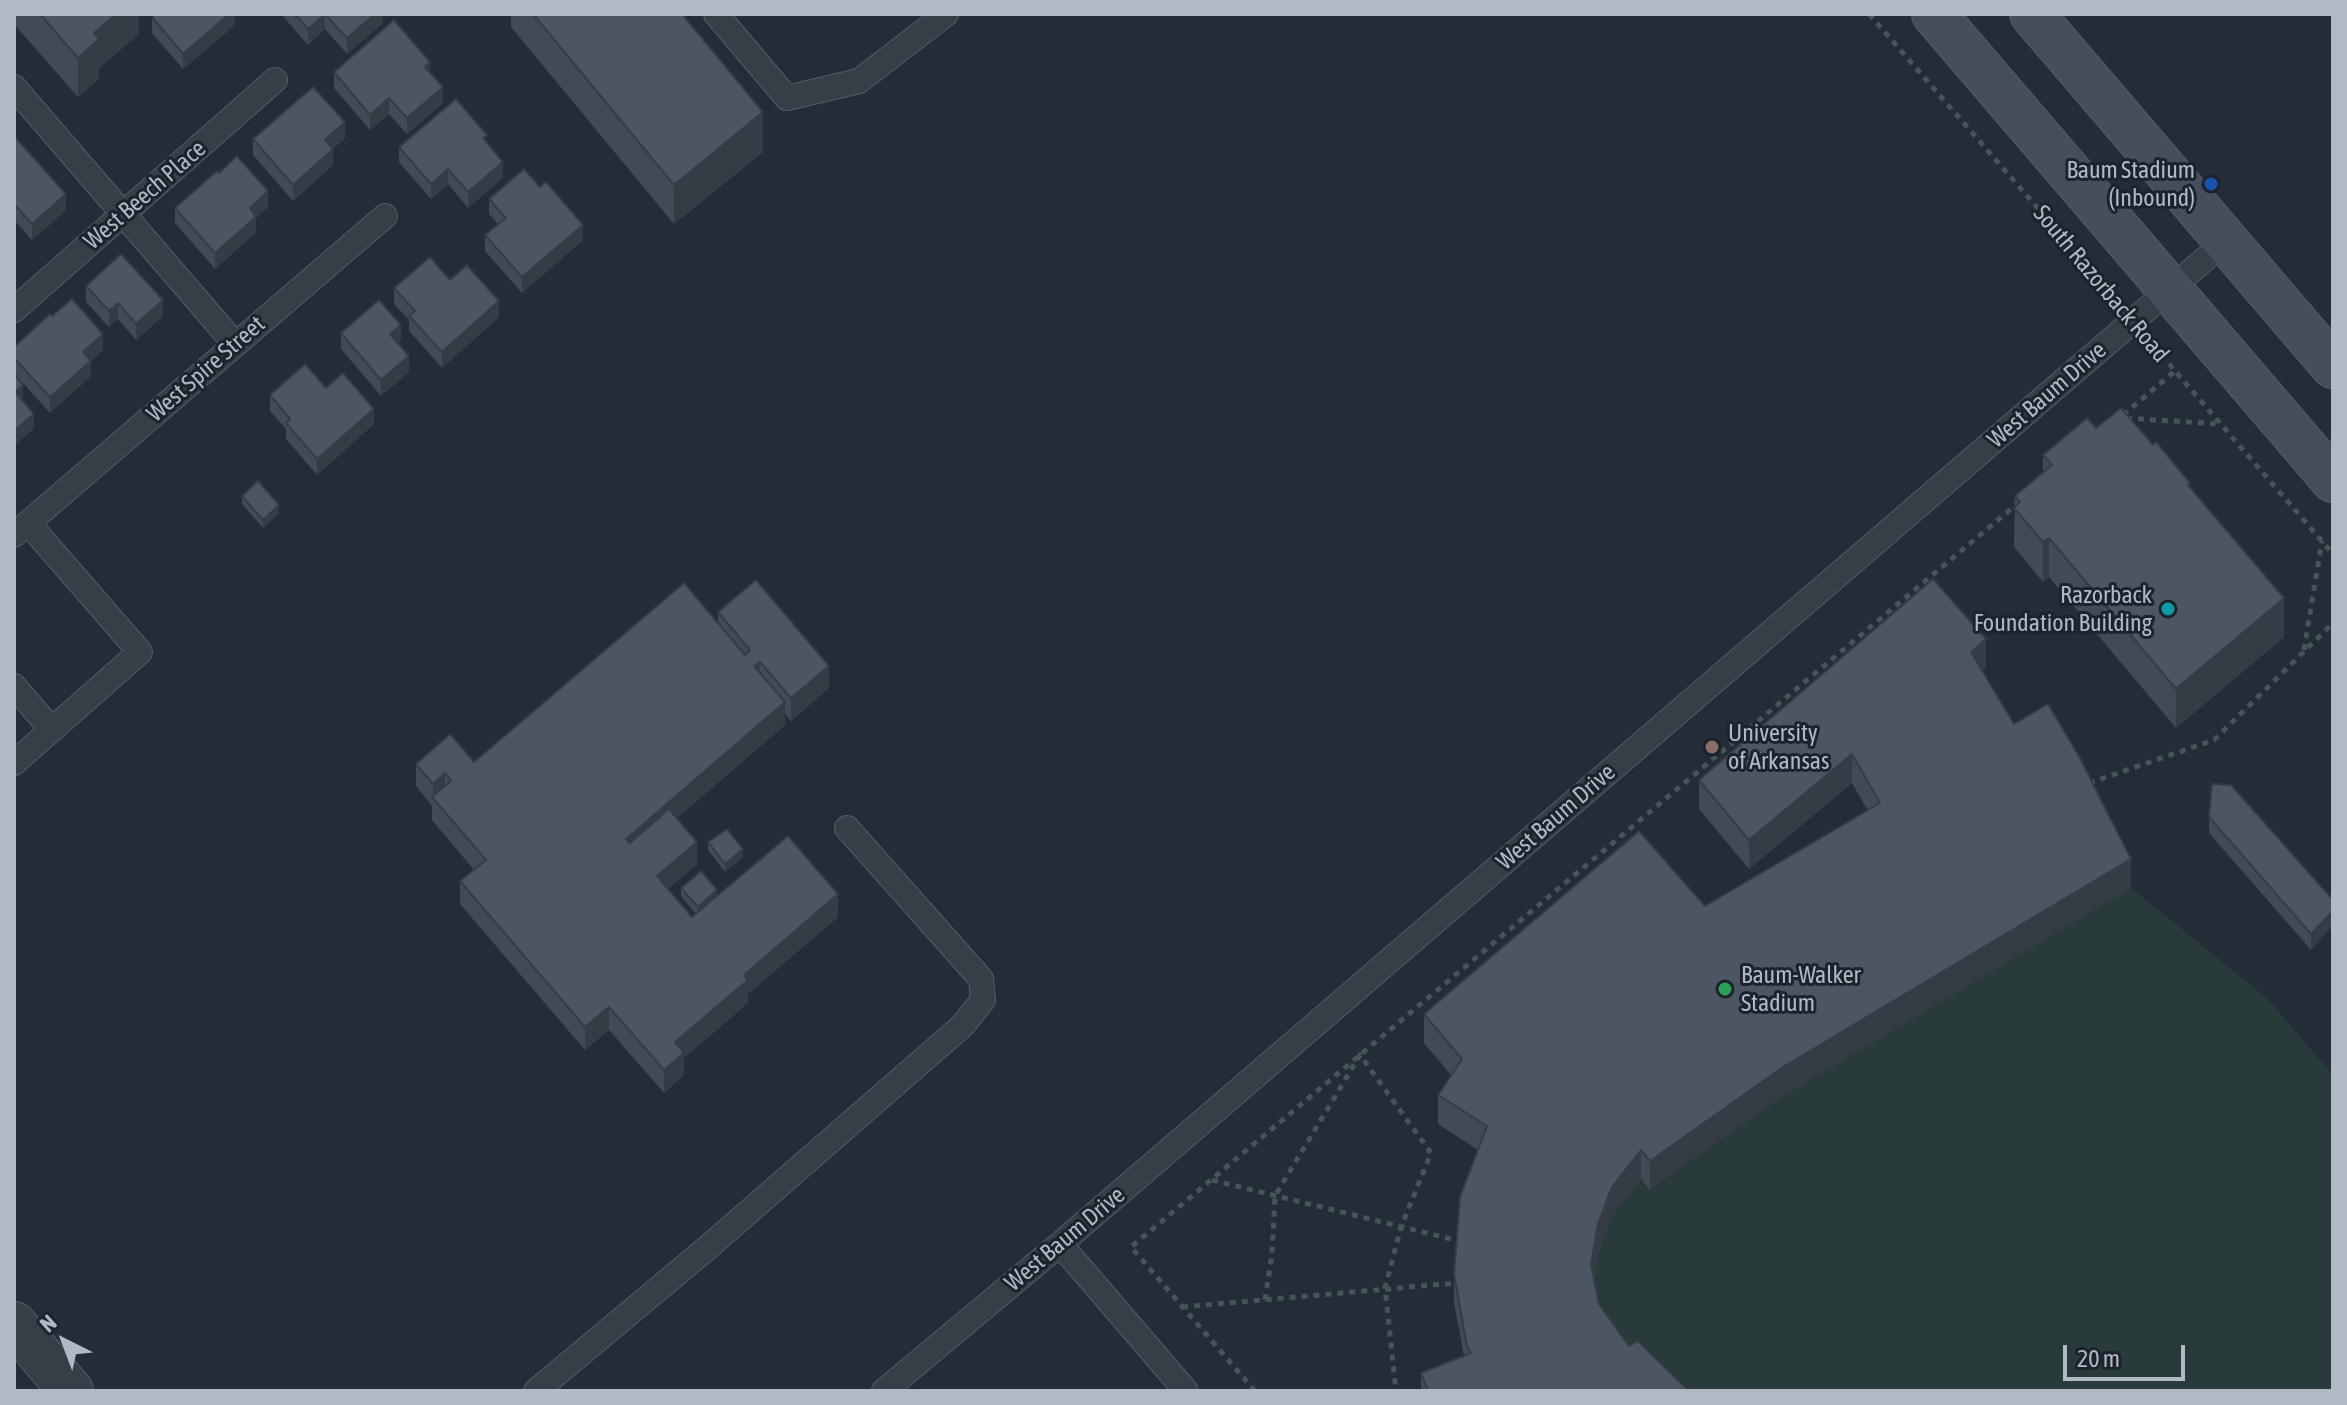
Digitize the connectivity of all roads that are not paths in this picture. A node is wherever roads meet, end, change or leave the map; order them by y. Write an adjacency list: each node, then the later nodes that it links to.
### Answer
1 (716, 14): 2 (lane)
2 (946, 14)
3 (1934, 14): 10 (main road, South Razorback Road)
4 (2032, 14): 9 (main road)
5 (275, 80): 7 (lane, West Beech Place)
6 (14, 87): 7 (lane)
7 (123, 214): 11 (lane, West Beech Place); 12 (lane)
8 (385, 216): 12 (lane, West Spire Street)
9 (2226, 241): 10 (lane, West Baum Drive); 13 (main road)
10 (2170, 289): 14 (main road, South Razorback Road); 20 (lane, West Baum Drive)
11 (14, 310)
12 (235, 344): 15 (lane, West Spire Street)
13 (2333, 366)
14 (2333, 480)
15 (21, 529): 17 (lane, West Spire Street)
16 (14, 686): 17 (lane)
17 (52, 730): 18 (lane, West Spire Street)
18 (14, 763)
19 (847, 828): 23 (lane)
20 (1060, 1244): 24 (lane, West Baum Drive); 25 (lane)
21 (14, 1324): 22 (street)
22 (71, 1391)
23 (536, 1391)
24 (884, 1391)
25 (1186, 1391)

